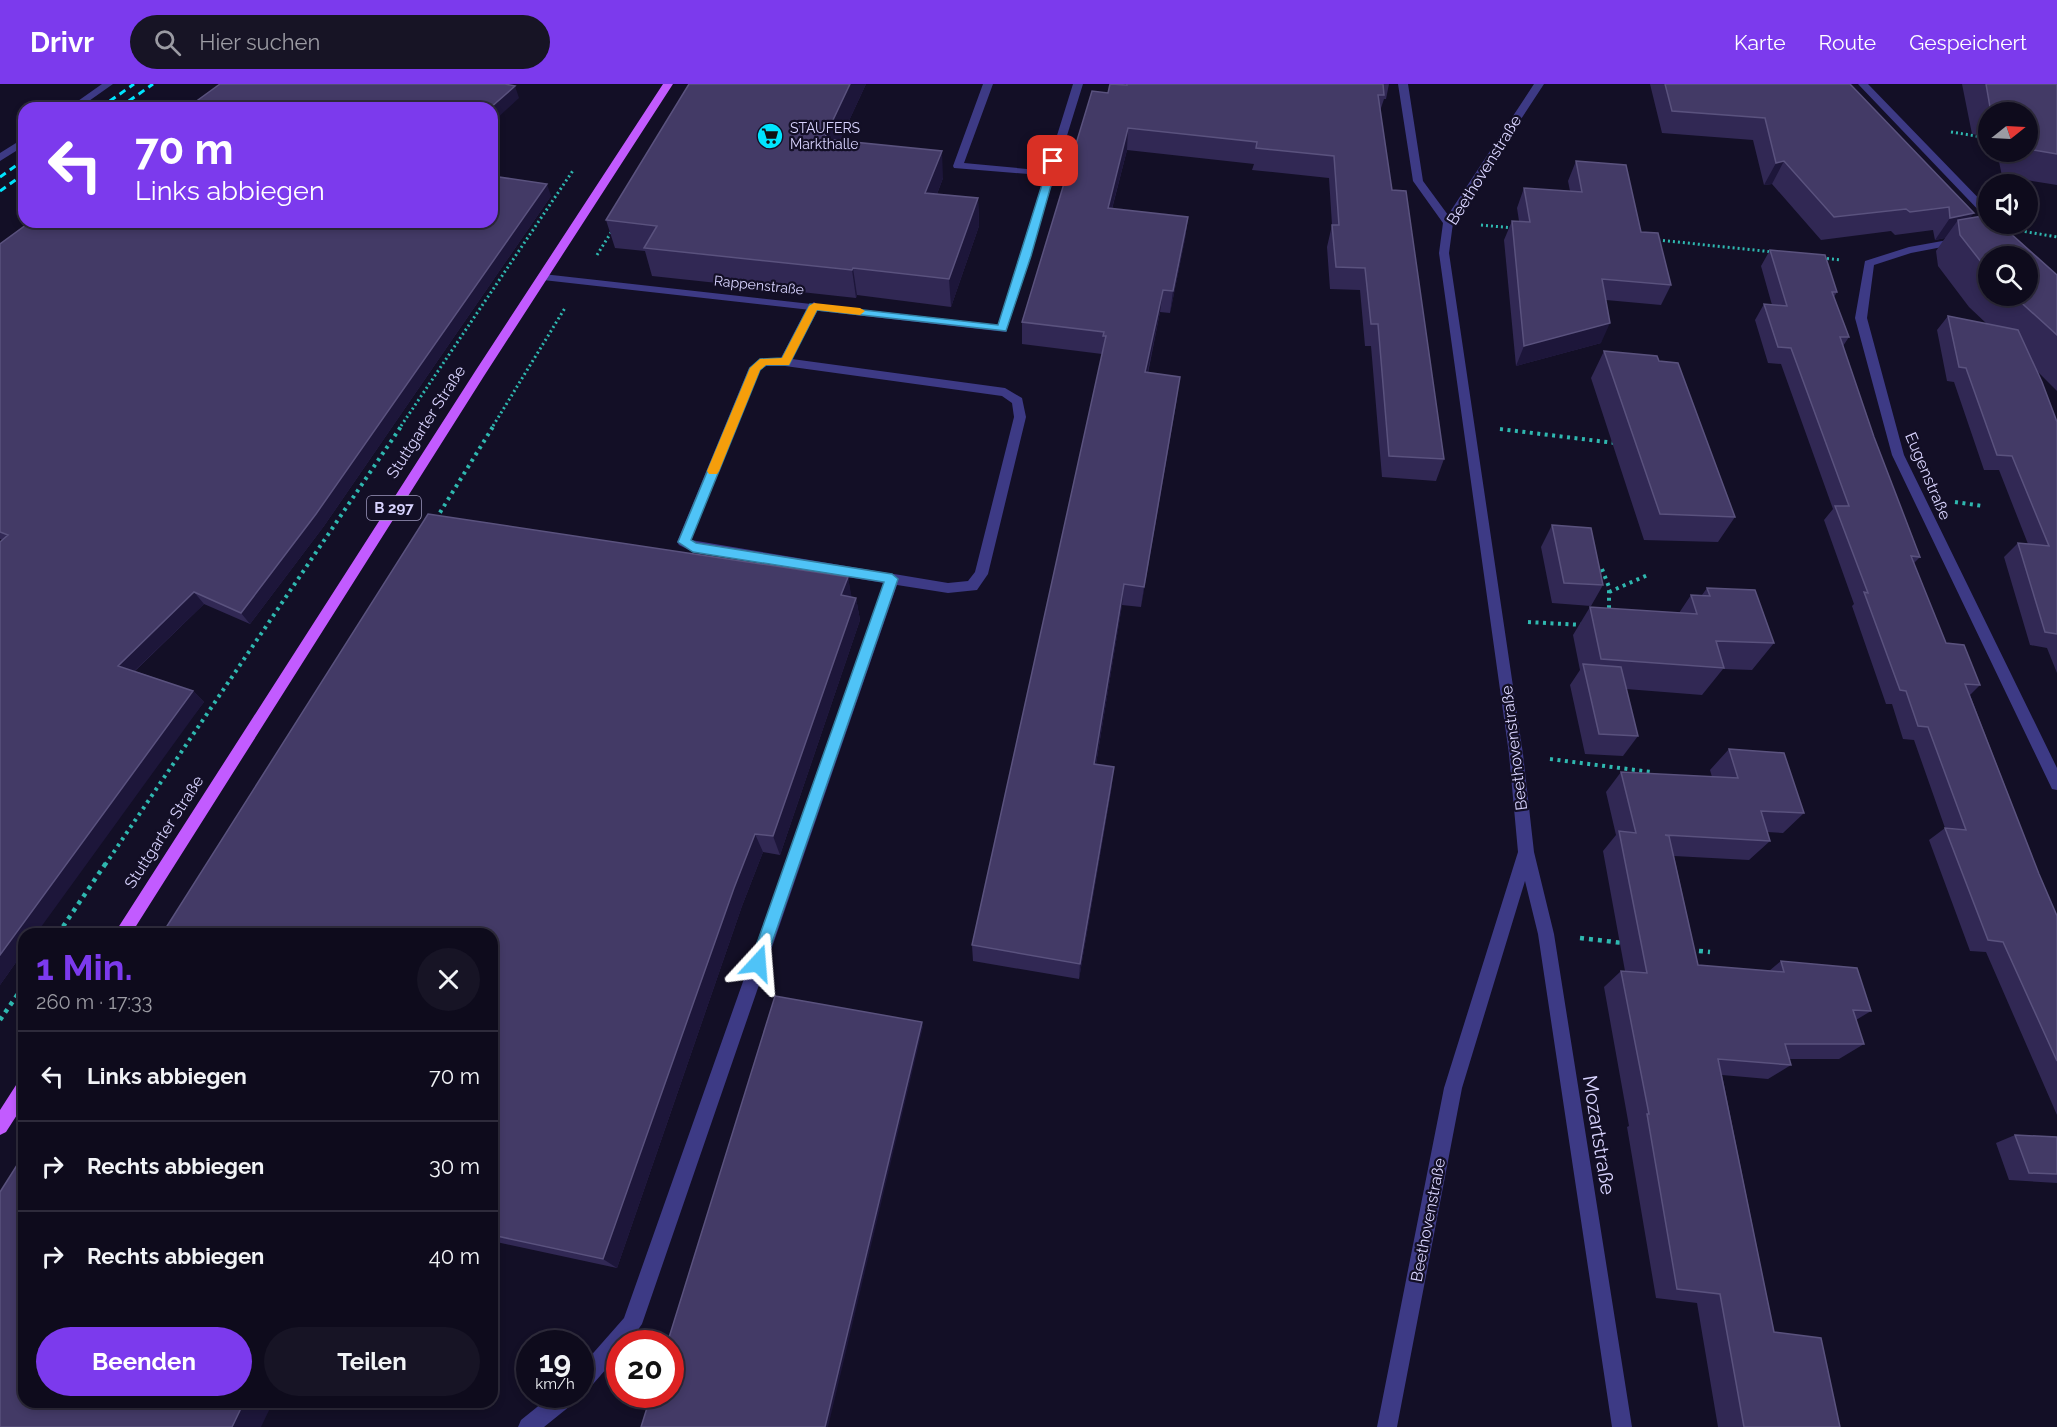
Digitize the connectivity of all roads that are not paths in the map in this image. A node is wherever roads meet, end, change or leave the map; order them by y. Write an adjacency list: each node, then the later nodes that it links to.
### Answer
1 (108, 84): 8 (street)
2 (668, 84): 15 (main road, Stuttgarter Straße / B 297)
3 (988, 84): 11 (street)
4 (1078, 84): 11 (street, Rappenstraße)
5 (1403, 84): 13 (street)
6 (1539, 84): 13 (street, Beethovenstraße)
7 (1863, 84): 12 (street)
8 (82, 102)
9 (18, 145): 10 (street)
10 (0, 158)
11 (1049, 174): 16 (street, Rappenstraße)
12 (1978, 204)
13 (1448, 223): 20 (street, Beethovenstraße)
14 (1984, 234): 19 (street, Eugenstraße)
15 (543, 277): 16 (street, Rappenstraße); 21 (main road, Stuttgarter Straße / B 297)
16 (814, 306): 17 (street)
17 (785, 362): 18 (street); 18 (street)
18 (892, 579): 24 (street)
19 (2057, 784)
20 (1526, 852): 27 (street, Beethovenstraße); 28 (street, Mozartstraße)
21 (126, 928)
22 (18, 1098): 23 (main road)
23 (0, 1126)
24 (594, 1368)
25 (552, 1408): 26 (street)
26 (528, 1427)
27 (1387, 1427)
28 (1622, 1427)

